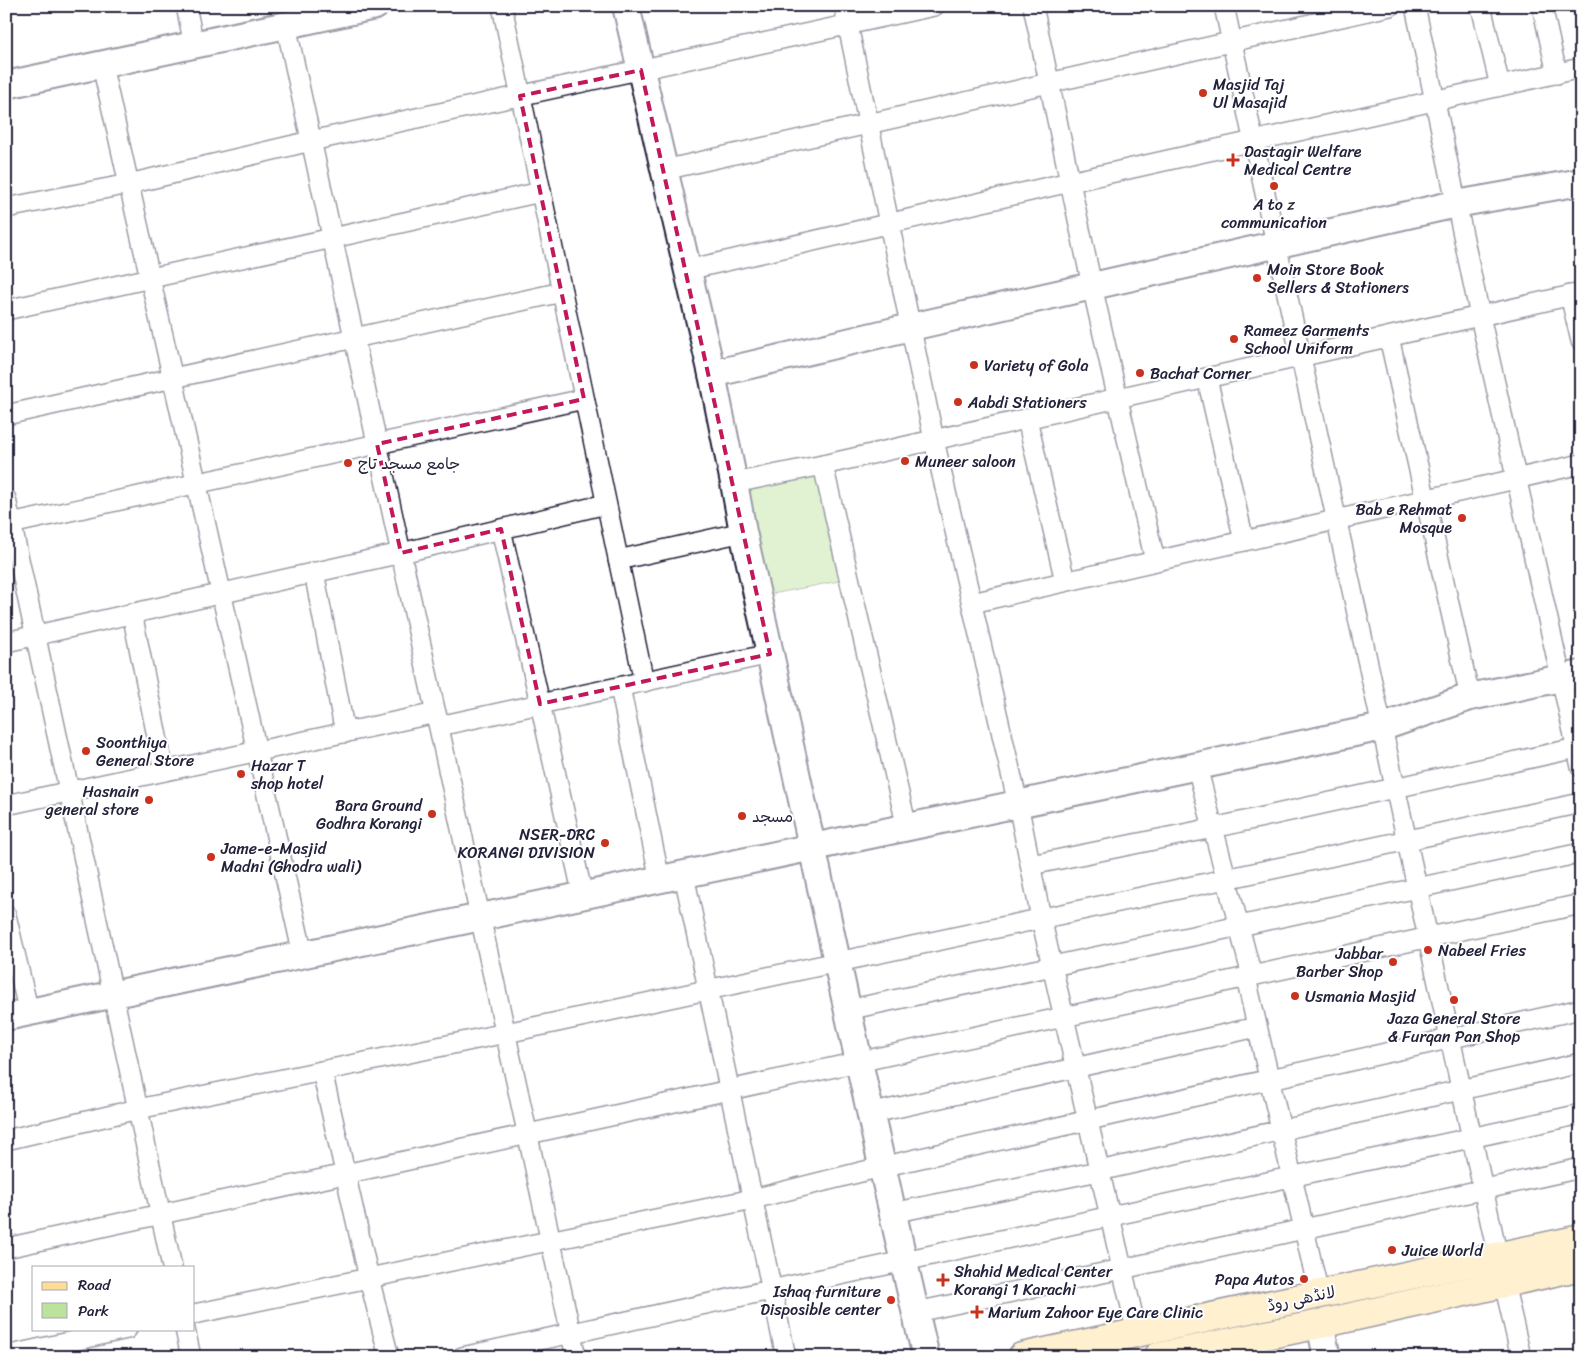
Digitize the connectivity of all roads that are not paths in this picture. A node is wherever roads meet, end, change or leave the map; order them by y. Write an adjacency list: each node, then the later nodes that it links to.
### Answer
1 (186, 6): 16 (street)
2 (375, 6): 13 (street)
3 (502, 6): 24 (street)
4 (626, 6): 19 (street)
5 (844, 6): 14 (street)
6 (934, 6): 14 (street)
7 (1034, 6): 21 (street)
8 (1224, 6): 15 (street)
9 (1390, 6): 15 (street)
10 (1415, 6): 25 (street)
11 (1481, 6): 23 (street)
12 (1542, 6): 20 (street)
13 (291, 18): 16 (street); 27 (street)
14 (848, 25): 19 (street); 26 (street)
15 (1232, 42): 21 (street); 28 (street)
16 (194, 45): 17 (street)
17 (102, 65): 22 (street); 32 (street)
18 (1581, 68): 20 (street)
19 (641, 70): 24 (street); 29 (street)
20 (1557, 74): 23 (street)
21 (1050, 84): 26 (street); 30 (street)
22 (6, 85)
23 (1500, 86): 25 (street)
24 (520, 96): 27 (street); 33 (street)
25 (1435, 101): 28 (street); 34 (street)
26 (869, 124): 29 (street); 36 (street)
27 (312, 141): 32 (street); 37 (street)
28 (1253, 142): 30 (street); 38 (street)
29 (664, 170): 39 (street)
30 (1070, 182): 36 (street); 41 (street)
31 (1581, 182): 34 (street)
32 (129, 184): 35 (street); 40 (street)
33 (541, 192): 37 (street); 42 (street)
34 (1456, 204): 38 (street); 45 (street)
35 (6, 208)
36 (889, 223): 39 (street); 46 (street)
37 (333, 238): 40 (street); 48 (street)
38 (1275, 244): 41 (street); 50 (street)
39 (687, 270): 51 (street)
40 (150, 279): 44 (street); 52 (street)
41 (1092, 286): 46 (street); 54 (street)
42 (562, 292): 48 (street); 55 (street)
43 (1576, 294): 45 (street); 49 (street)
44 (6, 310)
45 (1480, 316): 47 (street); 62 (street)
46 (910, 327): 51 (street); 58 (street)
47 (1389, 337): 50 (street); 66 (street)
48 (354, 338): 52 (street); 59 (street)
49 (1581, 342)
50 (1300, 357): 53 (street); 68 (street)
51 (712, 374): 64 (street)
52 (173, 378): 56 (street); 63 (street)
53 (1206, 378): 54 (street); 72 (street)
54 (1118, 398): 57 (street); 75 (street)
55 (584, 399): 59 (street); 67 (street)
56 (6, 415)
57 (1027, 419): 58 (street); 77 (street)
58 (934, 440): 61 (street); 79 (street)
59 (378, 444): 63 (street); 73 (street)
60 (1581, 464): 62 (street)
61 (823, 466): 64 (street); 102 (street)
62 (1517, 478): 66 (street); 84 (street)
63 (197, 483): 69 (street); 78 (street)
64 (734, 483): 71 (street)
65 (6, 499): 69 (street)
66 (1425, 499): 68 (street); 87 (street)
67 (606, 504): 70 (street); 74 (street)
68 (1336, 520): 72 (street); 90 (street)
69 (9, 524): 81 (street)
70 (501, 529): 73 (street); 88 (street)
71 (742, 532): 74 (street); 83 (street)
72 (1244, 541): 75 (street)
73 (401, 553): 76 (street); 89 (street)
74 (618, 560): 85 (street)
75 (1155, 561): 77 (street)
76 (314, 572): 78 (street); 91 (street)
77 (1065, 581): 79 (street)
78 (222, 593): 80 (street); 93 (street)
79 (972, 603): 100 (street)
80 (132, 613): 81 (street); 96 (street)
81 (36, 635): 82 (street); 98 (street)
82 (6, 642)
83 (770, 654): 85 (street); 105 (street)
84 (1571, 676): 87 (street); 92 (street)
85 (644, 682): 86 (street)
86 (620, 687): 88 (street); 108 (street)
87 (1470, 697): 90 (street)
88 (540, 704): 89 (street); 111 (street)
89 (438, 720): 91 (street); 114 (street)
90 (1383, 727): 94 (street); 97 (street)
91 (345, 733): 93 (street)
92 (1579, 748): 95 (street); 97 (street)
93 (257, 751): 96 (street); 118 (street)
94 (1197, 767): 100 (street); 103 (street)
95 (1581, 767)
96 (164, 771): 98 (street)
97 (1396, 788): 103 (street); 104 (street)
98 (69, 792): 101 (street); 123 (street)
99 (1581, 803): 104 (street)
100 (1018, 804): 102 (street); 107 (street)
101 (6, 805)
102 (907, 828): 105 (street)
103 (1213, 828): 107 (street); 109 (street)
104 (1408, 840): 109 (street); 110 (street)
105 (811, 848): 108 (street); 119 (street)
106 (1581, 853): 110 (street)
107 (1031, 865): 115 (street)
108 (672, 877): 111 (street); 122 (street)
109 (1226, 879): 115 (street); 116 (street)
110 (1418, 888): 116 (street); 117 (street)
111 (582, 896): 114 (street)
112 (1581, 904): 117 (street)
113 (6, 915): 126 (street)
114 (481, 918): 118 (street); 129 (street)
115 (1041, 918): 119 (street); 120 (street)
116 (1239, 927): 120 (street); 121 (street)
117 (1429, 938): 121 (street); 130 (street)
118 (303, 955): 123 (street)
119 (836, 962): 122 (street); 125 (street)
120 (1053, 967): 125 (street); 127 (street)
121 (1249, 977): 127 (street); 128 (street)
122 (708, 989): 129 (street); 137 (street)
123 (113, 995): 126 (street); 138 (street)
124 (1581, 1009): 130 (street)
125 (847, 1010): 131 (street)
126 (18, 1015)
127 (1064, 1017): 131 (street); 133 (street)
128 (1257, 1027): 133 (street); 135 (street)
129 (506, 1033): 134 (street); 143 (street)
130 (1451, 1038): 135 (street); 136 (street)
131 (858, 1062): 137 (street); 139 (street)
132 (1581, 1063): 136 (street)
133 (1076, 1069): 139 (street); 141 (street)
134 (322, 1071): 138 (street); 149 (street)
135 (1269, 1079): 141 (street); 142 (street)
136 (1462, 1089): 142 (street); 144 (street)
137 (730, 1090): 143 (street); 152 (street)
138 (138, 1109): 145 (street); 154 (street)
139 (870, 1114): 146 (street)
140 (1581, 1114): 144 (street)
141 (1088, 1120): 146 (street); 148 (street)
142 (1281, 1131): 148 (street); 150 (street)
143 (528, 1134): 149 (street); 158 (street)
144 (1472, 1138): 150 (street); 151 (street)
145 (6, 1140)
146 (881, 1167): 152 (street); 153 (street)
147 (1581, 1168): 151 (street)
148 (1100, 1170): 153 (street); 155 (street)
149 (346, 1176): 154 (street); 165 (street)
150 (1292, 1177): 155 (street); 156 (street)
151 (1484, 1190): 156 (street); 160 (street)
152 (753, 1199): 158 (street); 167 (street)
153 (892, 1213): 161 (street)
154 (160, 1215): 159 (street); 162 (street)
155 (1110, 1216): 161 (street); 164 (street)
156 (1304, 1229): 164 (street); 168 (street)
157 (1581, 1239): 160 (main road, لانڈھی روڈ)
158 (551, 1241): 165 (street); 175 (street)
159 (6, 1248)
160 (1498, 1257): 168 (main road, لانڈھی روڈ)
161 (904, 1260): 167 (street); 169 (street)
162 (172, 1266)
163 (1581, 1266): 166 (main road, لانڈھی روڈ)
164 (1122, 1269): 169 (street); 174 (street)
165 (369, 1278): 170 (street); 178 (street)
166 (1504, 1283): 171 (main road, لانڈھی روڈ); 186 (street)
167 (772, 1289): 175 (street); 181 (street)
168 (1319, 1294): 174 (main road, لانڈھی روڈ)
169 (916, 1312): 182 (street)
170 (195, 1314)
171 (1320, 1324): 184 (main road, لانڈھی روڈ); 185 (street)
172 (122, 1330): 176 (street)
173 (185, 1330): 177 (street)
174 (1137, 1332): 183 (main road, لانڈھی روڈ)
175 (571, 1333): 179 (street); 180 (street)
176 (7, 1351)
177 (191, 1357)
178 (389, 1357)
179 (462, 1357)
180 (576, 1357)
181 (786, 1357)
182 (926, 1357)
183 (1022, 1357)
184 (1158, 1357)
185 (1327, 1357)
186 (1521, 1357)

